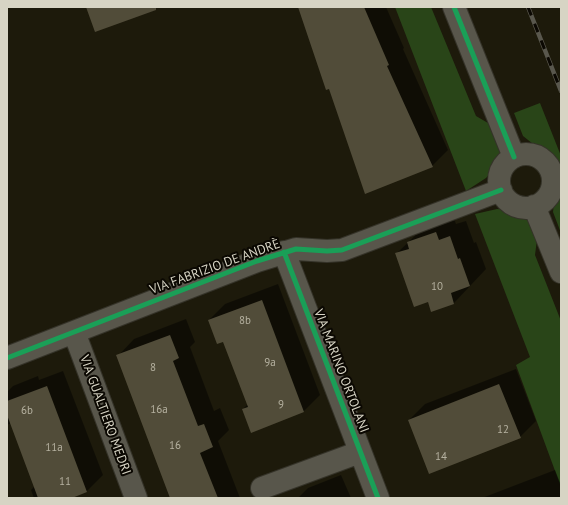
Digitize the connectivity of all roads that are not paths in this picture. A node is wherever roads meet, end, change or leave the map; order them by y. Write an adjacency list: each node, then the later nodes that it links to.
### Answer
1 (454, 7): 2 (street)
2 (514, 157): 3 (street); 4 (street)
3 (501, 190): 4 (street); 5 (street, VIA FABRIZIO DE ANDRÈ)
4 (534, 206): 6 (street)
5 (284, 252): 7 (street, VIA FABRIZIO DE ANDRÈ); 9 (street, VIA MARINO ORTOLANI)
6 (561, 272)
7 (74, 332): 8 (street, VIA FABRIZIO DE ANDRÈ); 11 (street, VIA GUALTIERO MEDRI)
8 (7, 358)
9 (360, 452): 10 (street, VIA MARINO ORTOLANI); 12 (street, VIA MARINO ORTOLANI)
10 (262, 488)
11 (136, 498)
12 (378, 498)

